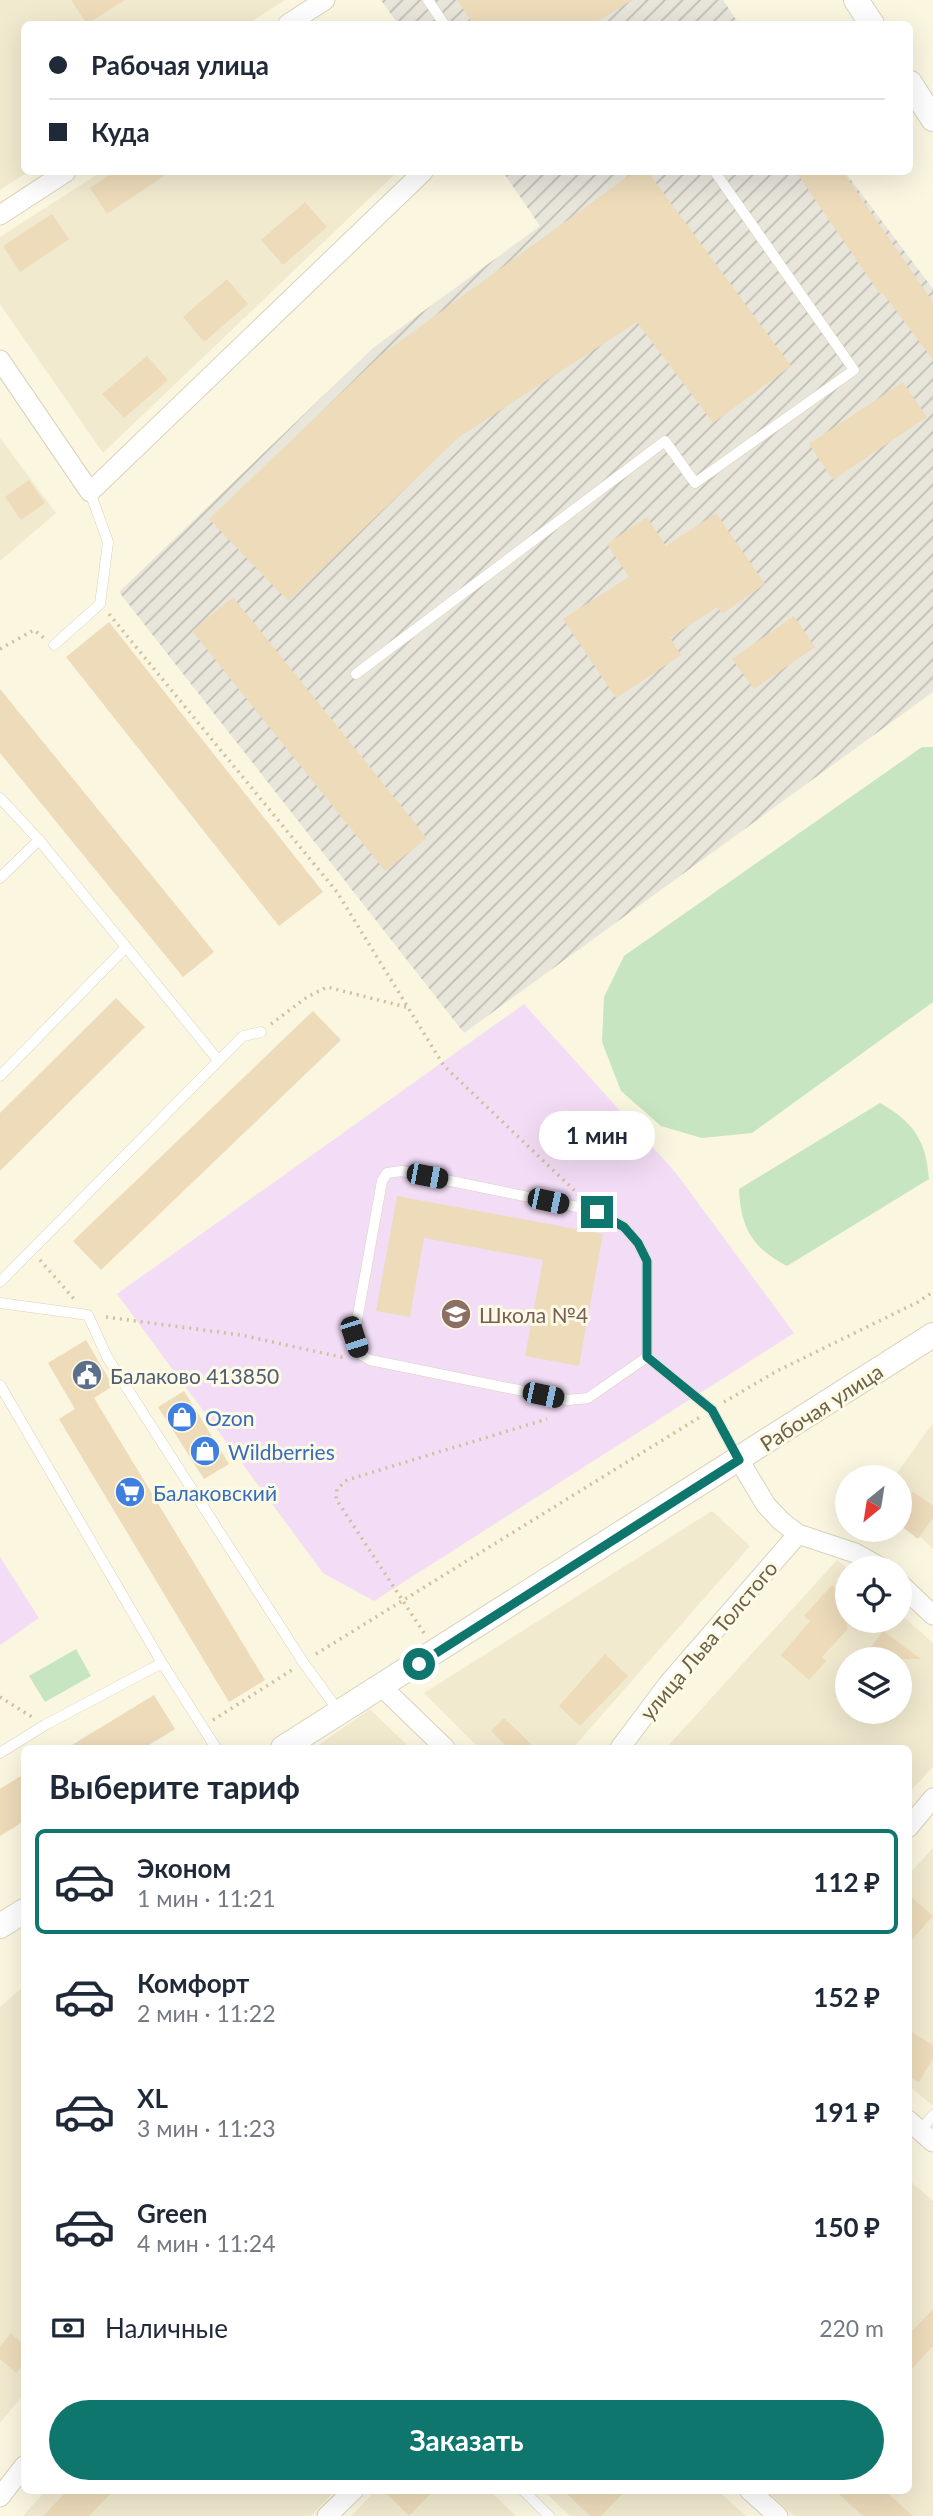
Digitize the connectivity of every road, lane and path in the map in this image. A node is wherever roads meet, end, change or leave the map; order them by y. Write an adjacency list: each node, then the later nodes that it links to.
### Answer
1 (325, 0): 4 (street)
2 (428, 0): 5 (lane)
3 (856, 0): 6 (street)
4 (293, 21)
5 (442, 21)
6 (868, 21)
7 (913, 88): 8 (street)
8 (933, 119)
9 (61, 175): 12 (street)
10 (420, 175): 14 (street)
11 (717, 175): 18 (lane)
12 (0, 215)
13 (0, 360): 14 (street)
14 (90, 492): 15 (lane)
15 (100, 604): 16 (lane); 23 (path)
16 (54, 645): 17 (path)
17 (0, 649)
18 (356, 674)
19 (0, 798): 20 (lane)
20 (39, 840): 21 (lane); 22 (lane)
21 (0, 878)
22 (126, 947): 25 (lane); 26 (lane)
23 (408, 1007): 24 (path); 27 (path)
24 (261, 1032): 25 (lane)
25 (218, 1060): 28 (lane)
26 (0, 1076)
27 (597, 1212): 34 (lane); 35 (lane)
28 (31, 1250): 29 (lane); 32 (path)
29 (0, 1282)
30 (933, 1292): 37 (path)
31 (0, 1303): 32 (lane)
32 (89, 1315): 34 (path); 46 (lane)
33 (933, 1335): 39 (street, Рабочая улица)
34 (360, 1354): 35 (lane)
35 (647, 1357): 37 (lane)
36 (0, 1385): 47 (lane)
37 (712, 1410): 39 (lane); 43 (path)
38 (547, 1419): 43 (path)
39 (739, 1460): 40 (street); 45 (street, Рабочая улица)
40 (798, 1534): 41 (street); 56 (street, улица Льва Толстого)
41 (860, 1556)
42 (912, 1595): 44 (street)
43 (403, 1601): 45 (path); 46 (path)
44 (933, 1615)
45 (437, 1652): 48 (street, Рабочая улица)
46 (303, 1662): 50 (lane); 52 (path)
47 (162, 1663): 51 (lane); 52 (lane)
48 (382, 1687): 50 (street, Рабочая улица); 55 (street)
49 (0, 1697): 51 (path)
50 (340, 1713): 54 (street, Рабочая улица)
51 (46, 1725): 57 (lane)
52 (202, 1727): 53 (lane)
53 (214, 1745)
54 (288, 1745)
55 (442, 1745)
56 (622, 1745)
57 (0, 1753)
58 (933, 1798): 59 (street)
59 (912, 1823)
60 (21, 1913): 61 (street)
61 (0, 1926)
62 (933, 2115): 63 (lane)
63 (920, 2131)
64 (21, 2470): 68 (street)
65 (350, 2494): 69 (street)
66 (527, 2494): 70 (lane)
67 (753, 2494): 71 (street)
68 (0, 2497)
69 (327, 2516)
70 (549, 2516)
71 (778, 2516)

